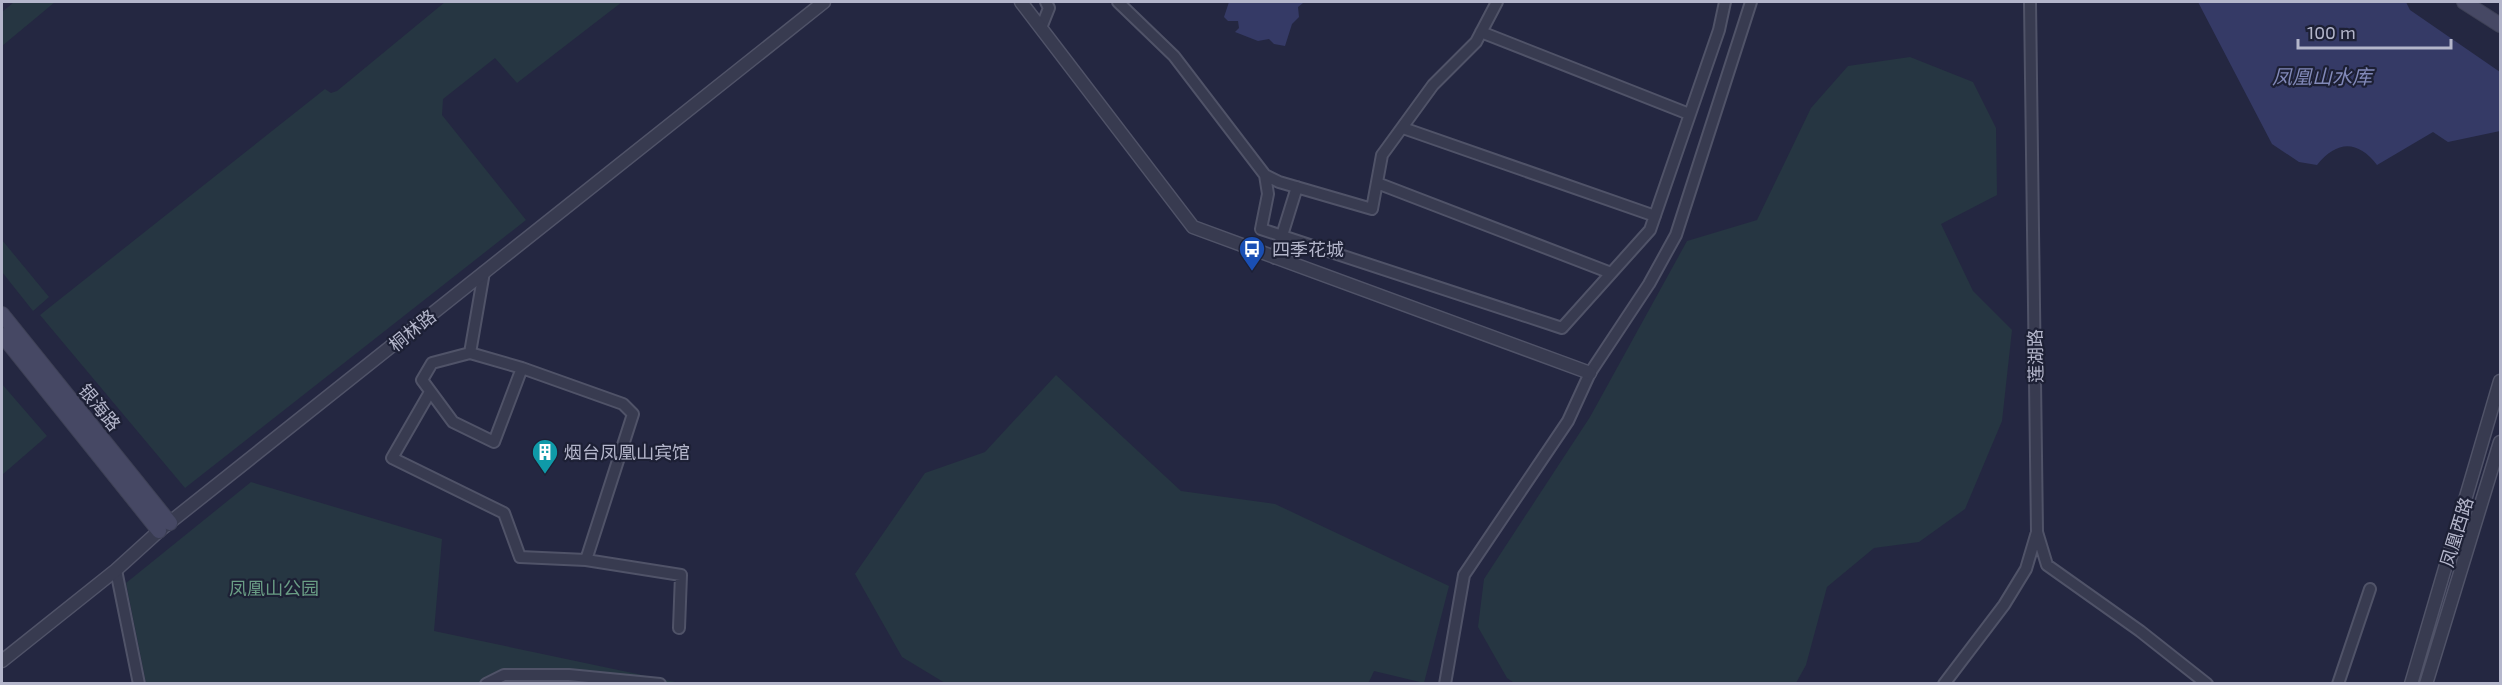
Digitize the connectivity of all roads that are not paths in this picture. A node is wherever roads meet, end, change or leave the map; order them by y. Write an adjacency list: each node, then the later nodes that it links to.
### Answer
1 (824, 2): 21 (street, 桐林路)
2 (1021, 2): 11 (street)
3 (1046, 2): 11 (street)
4 (1118, 2): 15 (street)
5 (1497, 2): 12 (street)
6 (1724, 2): 13 (street)
7 (1750, 2): 27 (street)
8 (2030, 2): 32 (street, 莲湖路)
9 (2464, 2): 10 (main road)
10 (2500, 25)
11 (1041, 28): 20 (street)
12 (1481, 32): 13 (street); 14 (street)
13 (1689, 114): 18 (street)
14 (1403, 128): 16 (street); 18 (street)
15 (1265, 175): 17 (street); 19 (street)
16 (1377, 183): 17 (street); 22 (street)
17 (1297, 187): 19 (street)
18 (1654, 216): 22 (street)
19 (1281, 237): 20 (street); 22 (street)
20 (1275, 258): 27 (street)
21 (484, 272): 25 (street); 31 (street, 桐林路)
22 (1611, 273)
23 (2, 314): 31 (main road, 银海路)
24 (2, 335): 31 (main road, 银海路)
25 (470, 353): 26 (street); 29 (street)
26 (522, 368): 29 (street); 33 (street)
27 (1590, 373): 38 (street)
28 (2500, 381): 47 (street, 凤凰西路)
29 (430, 392): 33 (street)
30 (2500, 442): 48 (street, 凤凰西路)
31 (164, 527): 34 (street, 桐林路)
32 (2037, 532): 44 (street, 莲湖路); 45 (street)
33 (585, 560): 36 (street)
34 (116, 570): 37 (street, 桐林路); 39 (street)
35 (2370, 589): 46 (street)
36 (679, 628)
37 (2, 661)
38 (1448, 668): 42 (street); 43 (street)
39 (139, 684)
40 (486, 684): 41 (street)
41 (660, 684)
42 (1437, 684)
43 (1445, 684)
44 (1944, 684)
45 (2207, 684)
46 (2338, 684)
47 (2411, 684)
48 (2426, 684)

